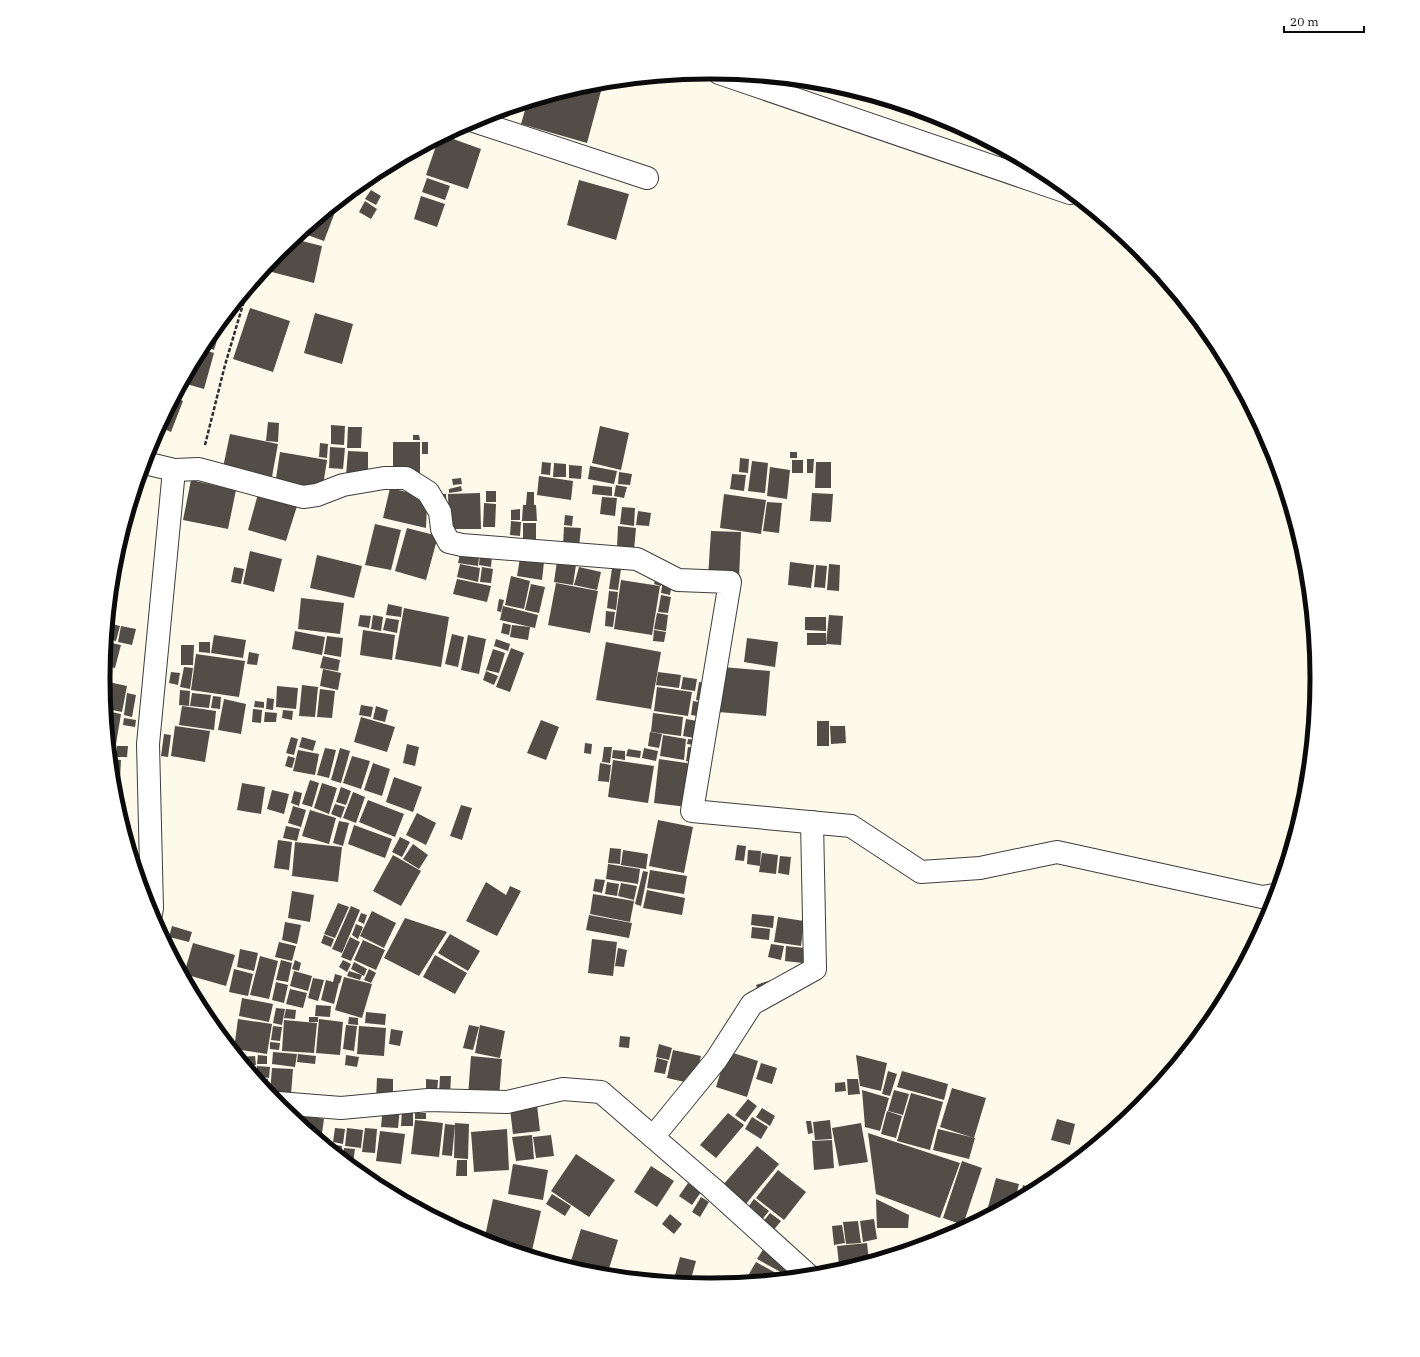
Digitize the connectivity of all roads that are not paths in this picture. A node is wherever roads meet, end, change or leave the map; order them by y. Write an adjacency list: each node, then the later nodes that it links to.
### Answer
1 (740, 80): 4 (street)
2 (485, 124): 3 (street)
3 (647, 178)
4 (1048, 184)
5 (150, 464): 6 (street)
6 (174, 470): 7 (street); 9 (street)
7 (812, 822): 8 (street); 11 (street)
8 (1269, 896)
9 (152, 897)
10 (288, 1104): 11 (street)
11 (653, 1137): 12 (street)
12 (803, 1270)

